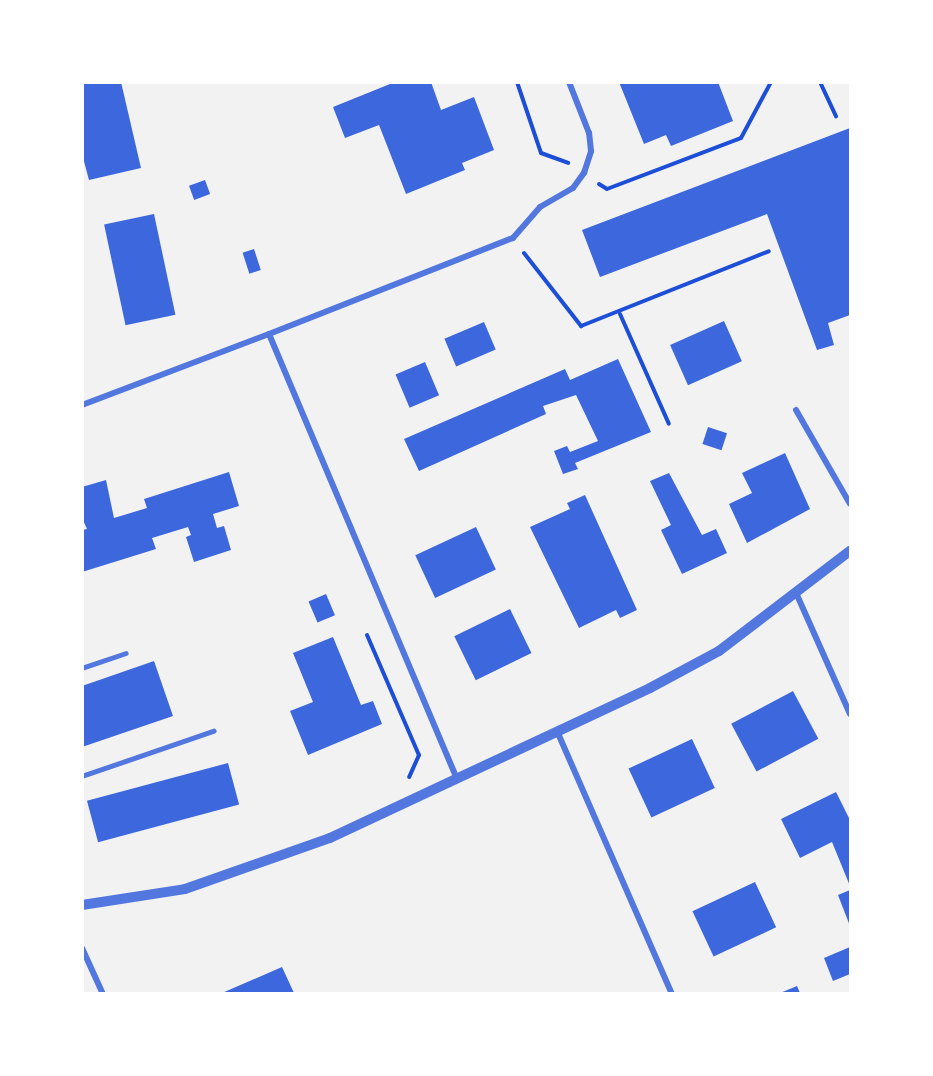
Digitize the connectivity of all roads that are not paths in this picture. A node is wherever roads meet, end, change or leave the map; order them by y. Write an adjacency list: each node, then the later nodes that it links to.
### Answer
1 (569, 82): 2 (street)
2 (270, 334): 3 (street); 14 (street)
3 (82, 405)
4 (796, 410): 5 (street)
5 (850, 504)
6 (850, 551): 7 (street)
7 (797, 595): 10 (street); 12 (street)
8 (126, 653): 9 (lane)
9 (82, 668)
10 (850, 714)
11 (213, 731): 13 (lane)
12 (557, 731): 14 (street); 18 (street)
13 (82, 776)
14 (457, 778): 15 (street)
15 (82, 905)
16 (82, 948): 17 (street)
17 (103, 993)
18 (672, 993)

